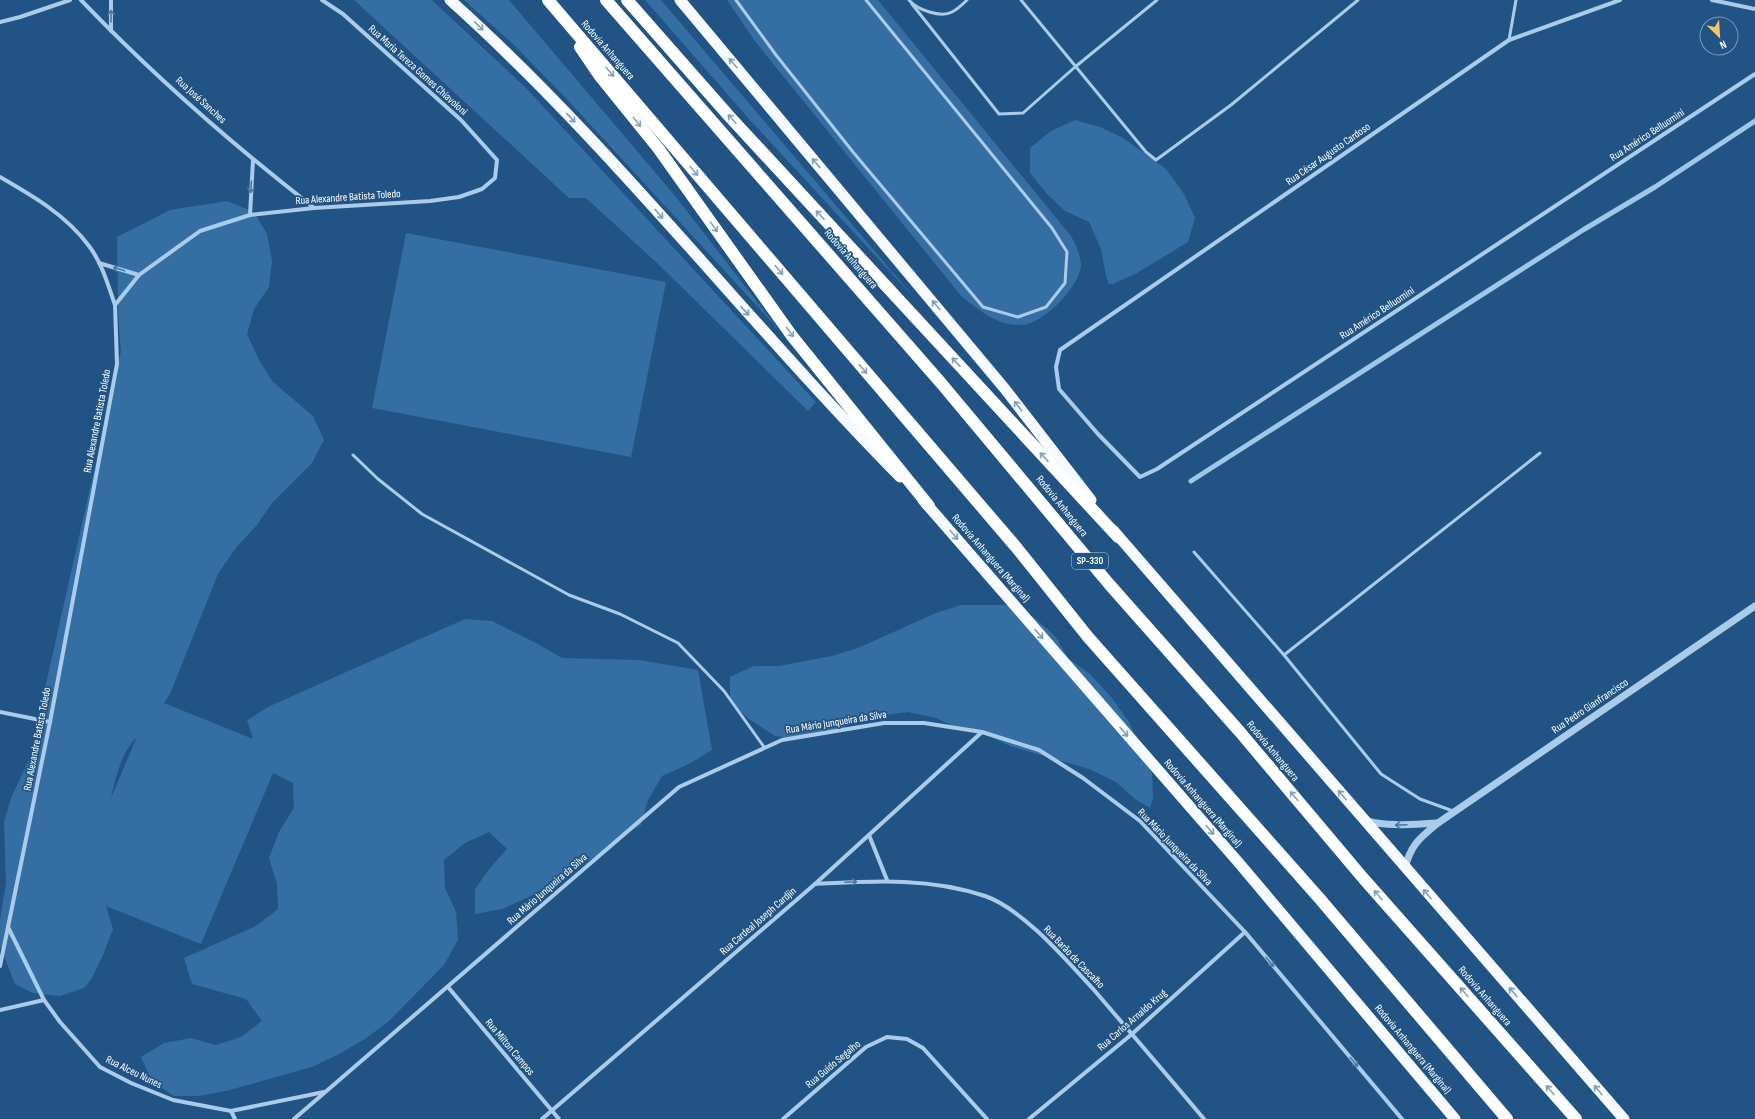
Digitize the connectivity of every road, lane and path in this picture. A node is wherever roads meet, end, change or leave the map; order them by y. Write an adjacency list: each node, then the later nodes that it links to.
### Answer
1 (70, 0): 22 (street)
2 (81, 0): 23 (street, Rua José Sanches)
3 (111, 0): 23 (street, one-way to 3)
4 (322, 0): 28 (street, Rua Maria Tereza Gomes Chiavoloni)
5 (450, 0): 38 (highway, Rodovia Anhanguera (Marginal), one-way to 38)
6 (548, 0): 38 (highway, one-way to 38); 74 (highway, Rodovia Anhanguera, one-way to 74)
7 (606, 0): 75 (highway, Rodovia Anhanguera / SP-330, one-way to 7)
8 (627, 0): 39 (highway, one-way to 8)
9 (680, 0): 39 (highway, one-way to 9)
10 (736, 0): 11 (lane)
11 (866, 0)
12 (909, 0): 20 (lane)
13 (967, 0): 20 (lane)
14 (1020, 0): 25 (lane)
15 (1157, 0): 25 (lane)
16 (1358, 0): 25 (lane)
17 (1516, 0): 24 (lane)
18 (1620, 0): 24 (street, Rua César Augusto Cardoso)
19 (1712, 0): 21 (street)
20 (912, 4): 25 (lane)
21 (1755, 9)
22 (0, 22)
23 (111, 31): 27 (street, Rua José Sanches)
24 (1509, 40): 35 (street, Rua César Augusto Cardoso)
25 (1075, 67)
26 (1755, 74): 35 (street, Rua Américo Belluomini)
27 (253, 160): 30 (street, Rua José Sanches); 31 (street, one-way to 31)
28 (497, 160): 30 (street, Rua Alexandre Batista Toledo)
29 (0, 177): 32 (street)
30 (314, 208): 31 (street, Rua Alexandre Batista Toledo)
31 (250, 215): 33 (street, Rua Alexandre Batista Toledo)
32 (99, 262): 33 (street, one-way to 32); 34 (street)
33 (139, 275): 34 (street, Rua Alexandre Batista Toledo)
34 (115, 305): 44 (street, Rua Alexandre Batista Toledo)
35 (1060, 350)
36 (1540, 453): 42 (lane)
37 (353, 455): 46 (lane)
38 (928, 506): 73 (highway, Rodovia Anhanguera (Marginal), one-way to 73)
39 (1118, 537): 48 (highway, one-way to 39)
40 (1194, 552): 42 (lane)
41 (1755, 606): 47 (street, Rua Pedro Gianfrancisco)
42 (1284, 655): 47 (lane)
43 (0, 712): 44 (street)
44 (50, 722): 54 (street, Rua Alexandre Batista Toledo)
45 (982, 732): 46 (street, Rua Mário Junqueira da Silva); 50 (street, Rua Cardeal Joseph Cardjin); 55 (street, Rua Mário Junqueira da Silva)
46 (764, 747): 57 (street, Rua Mário Junqueira da Silva)
47 (1455, 812): 49 (street, Rua Pedro Gianfrancisco)
48 (1364, 821): 49 (street, one-way to 48); 51 (highway)
49 (1438, 823): 51 (street, Rua Pedro Gianfrancisco)
50 (869, 835): 52 (street); 53 (street, Rua Cardeal Joseph Cardjin)
51 (1405, 868): 76 (highway, one-way to 51)
52 (887, 880): 53 (street, Rua Barão de Cascalho, one-way to 52); 60 (street, Rua Barão de Cascalho)
53 (814, 884): 63 (street, Rua Cardeal Joseph Cardjin)
54 (8, 926): 56 (street, Rua Alexandre Batista Toledo); 58 (street, Rua Alceu Nunes)
55 (1245, 932): 60 (street, Rua Carlos Arnaldo Krug); 72 (street, Rua Mário Junqueira da Silva, one-way to 72)
56 (0, 966)
57 (448, 987): 61 (street, Rua Mário Junqueira da Silva); 63 (street, Rua Milton Campos)
58 (44, 1000): 59 (street); 62 (street, Rua Alceu Nunes)
59 (0, 1010)
60 (1132, 1034): 70 (street, Rua Carlos Arnaldo Krug); 71 (street, Rua Barão de Cascalho)
61 (325, 1092): 62 (street, Rua Alceu Nunes); 65 (street, Rua Mário Junqueira da Silva)
62 (231, 1111): 64 (street)
63 (552, 1111): 66 (street, Rua Cardeal Joseph Cardjin); 67 (street, Rua Milton Campos)
64 (235, 1119)
65 (294, 1119)
66 (542, 1119)
67 (559, 1119)
68 (783, 1119): 69 (street, Rua Guido Segalho)
69 (987, 1119)
70 (1029, 1119)
71 (1204, 1119)
72 (1402, 1119)
73 (1455, 1119)
74 (1507, 1119)
75 (1576, 1119)
76 (1624, 1119)

